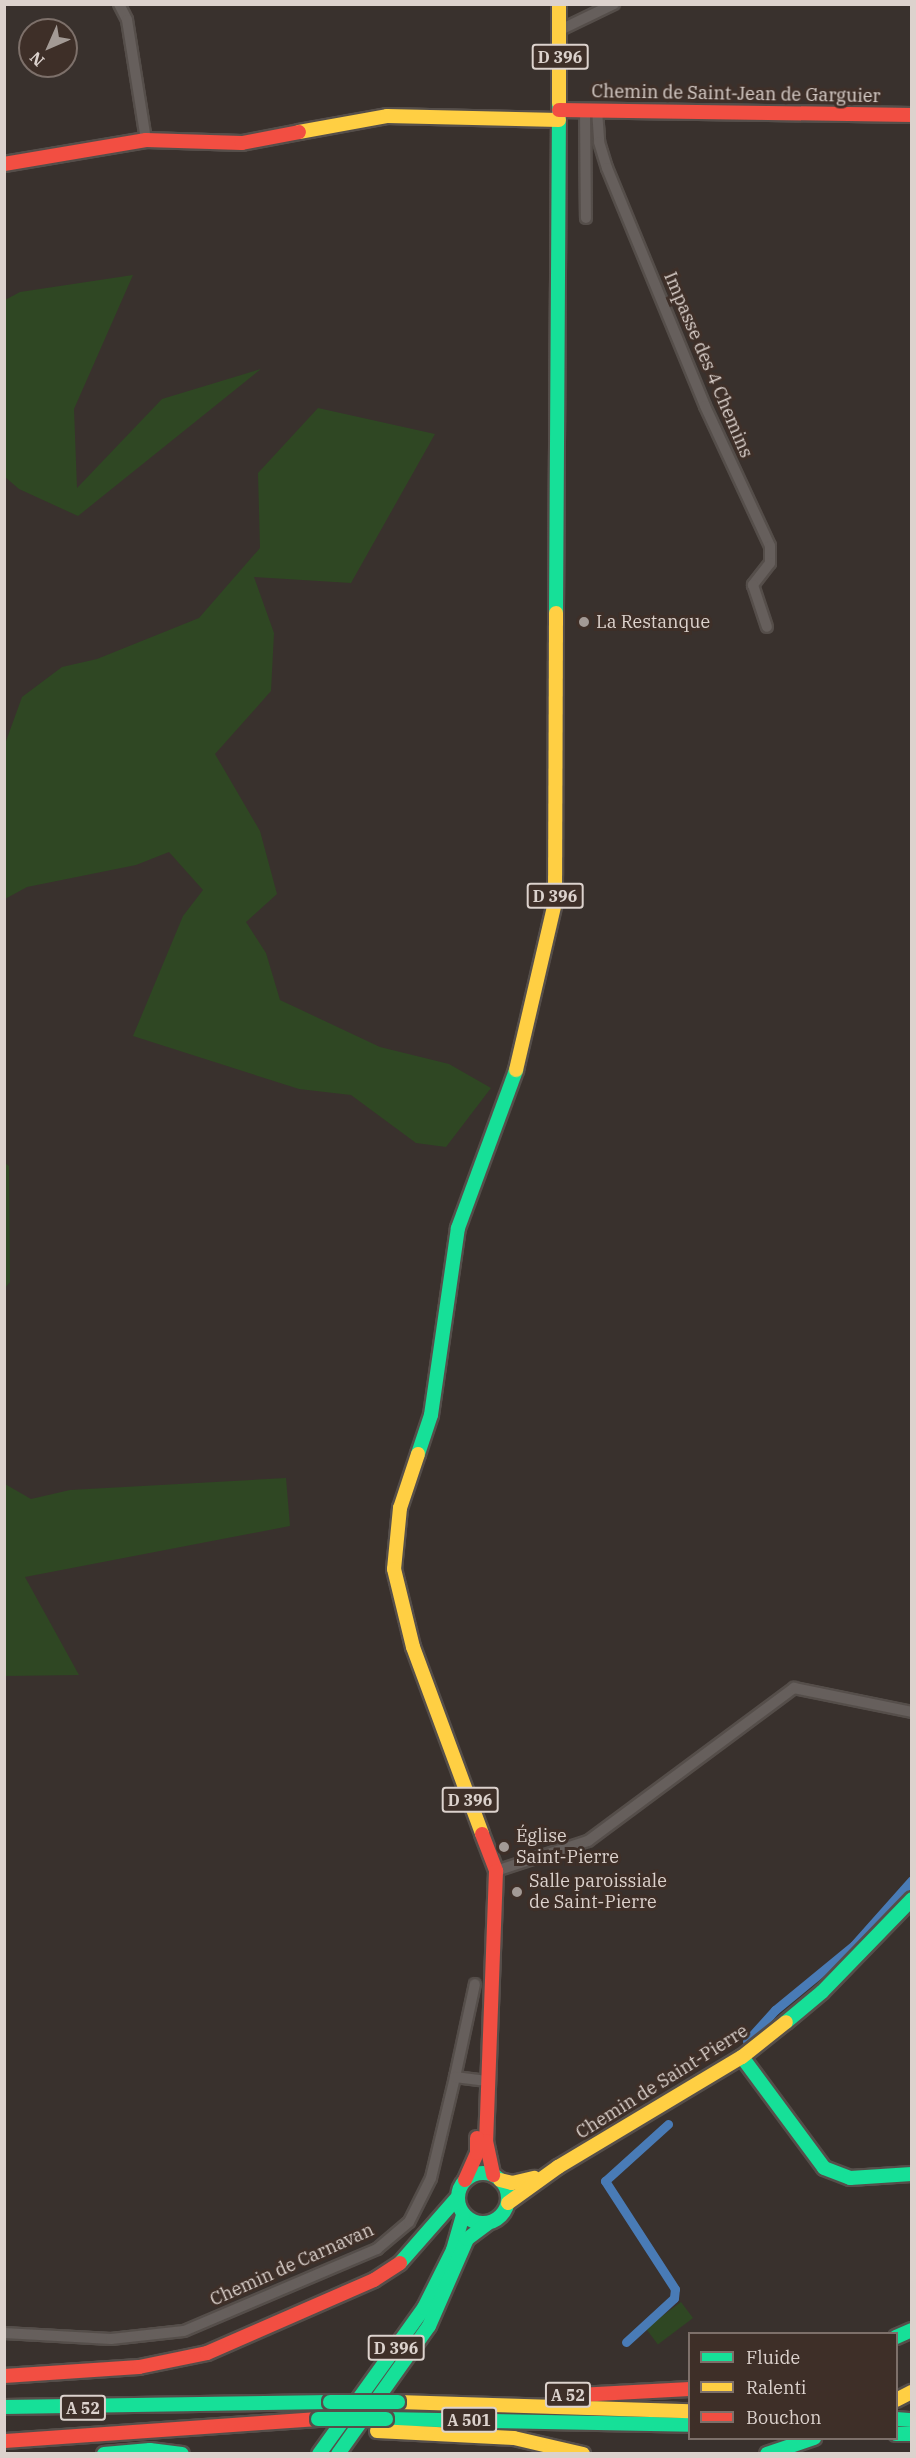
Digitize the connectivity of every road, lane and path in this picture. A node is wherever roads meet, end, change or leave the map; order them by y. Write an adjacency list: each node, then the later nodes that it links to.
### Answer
1 (119, 4): 8 (street)
2 (559, 4): 4 (main road, D 396)
3 (614, 4): 4 (street)
4 (560, 30): 6 (main road, D 396)
5 (591, 110): 6 (main road, Chemin de Saint-Jean de Garguier); 7 (main road, Chemin de Saint-Jean de Garguier); 10 (street); 11 (street, Impasse des 4 Chemins)
6 (559, 115): 8 (main road, Chemin de Saint-Jean de Garguier); 13 (main road, D 396)
7 (912, 115)
8 (146, 140): 9 (main road, Chemin de Saint-Jean de Garguier)
9 (4, 164)
10 (586, 218)
11 (767, 627)
12 (912, 1712): 13 (street)
13 (496, 1871): 16 (main road, D 396)
14 (910, 1904): 17 (main road, Chemin de Saint-Pierre)
15 (474, 1984): 18 (street, Chemin de Carnavan)
16 (494, 1991): 19 (main road, D 396); 22 (main road, D 396)
17 (742, 2057): 20 (main road, Chemin de Saint-Pierre); 21 (main road)
18 (455, 2077): 19 (street); 29 (street, Chemin de Carnavan)
19 (481, 2080): 23 (main road, D 396)
20 (558, 2167): 22 (main road, Chemin de Saint-Pierre); 25 (main road, Chemin de Saint-Pierre)
21 (912, 2174)
22 (497, 2177): 23 (main road); 25 (main road)
23 (465, 2180): 24 (main road)
24 (457, 2198): 26 (main road); 31 (main road)
25 (508, 2203): 27 (main road)
26 (463, 2214): 27 (main road); 44 (main road, D 396)
27 (488, 2223): 41 (main road, D 396)
28 (912, 2330): 30 (main road)
29 (4, 2333)
30 (898, 2337)
31 (4, 2376)
32 (688, 2389): 33 (main road, A 52)
33 (446, 2402): 34 (main road, A 52, bridge); 35 (main road, A 501)
34 (4, 2407)
35 (688, 2411)
36 (314, 2425): 37 (main road, A 501, bridge); 38 (main road, A 501); 45 (main road)
37 (688, 2425)
38 (204, 2429): 40 (main road, A 52)
39 (811, 2440): 46 (main road)
40 (4, 2441)
41 (339, 2453)
42 (104, 2454): 43 (main road)
43 (182, 2454)
44 (319, 2454)
45 (584, 2454)
46 (766, 2454)

